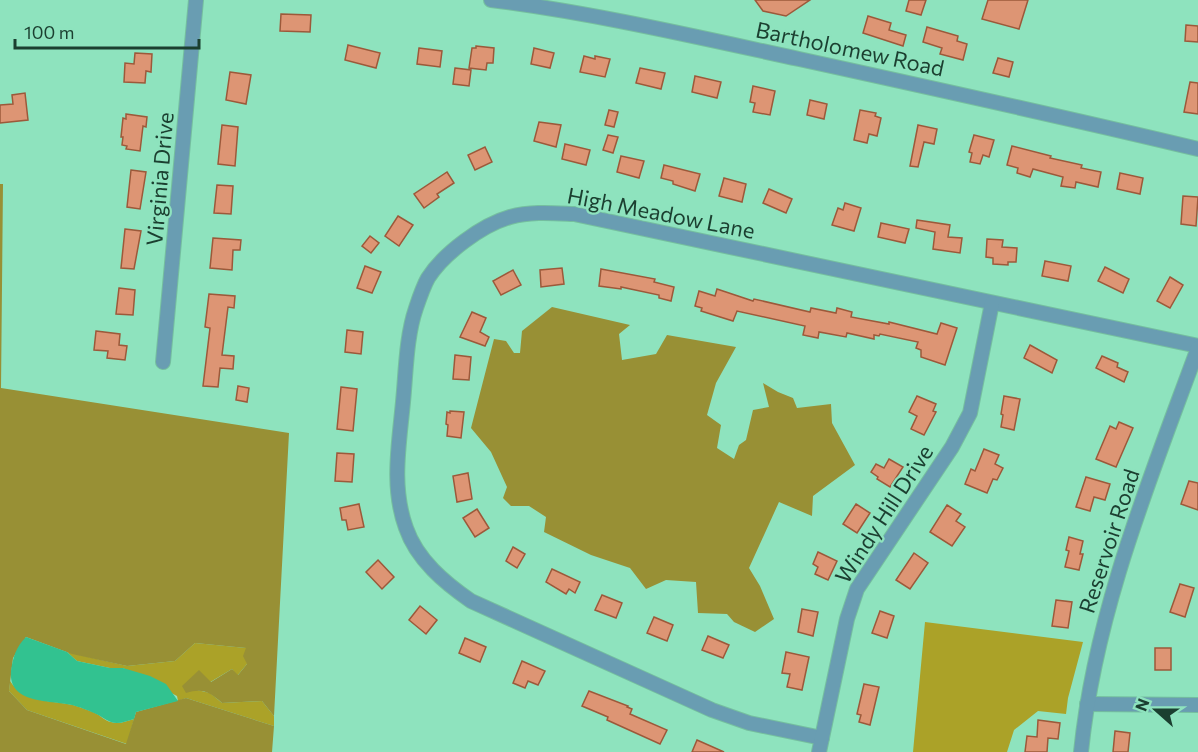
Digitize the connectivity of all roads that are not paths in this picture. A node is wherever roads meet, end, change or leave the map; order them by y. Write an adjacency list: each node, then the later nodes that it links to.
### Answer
1 (196, 0): 6 (street, Virginia Drive)
2 (490, 0): 3 (street, Bartholomew Road)
3 (1198, 149)
4 (992, 303): 5 (street, High Meadow Lane); 9 (street, Windy Hill Drive); 9 (street, High Meadow Lane)
5 (1198, 347): 7 (street, Reservoir Road)
6 (163, 362)
7 (1087, 704): 8 (street); 10 (street, Reservoir Road)
8 (1198, 705)
9 (820, 745)
10 (1082, 752)

